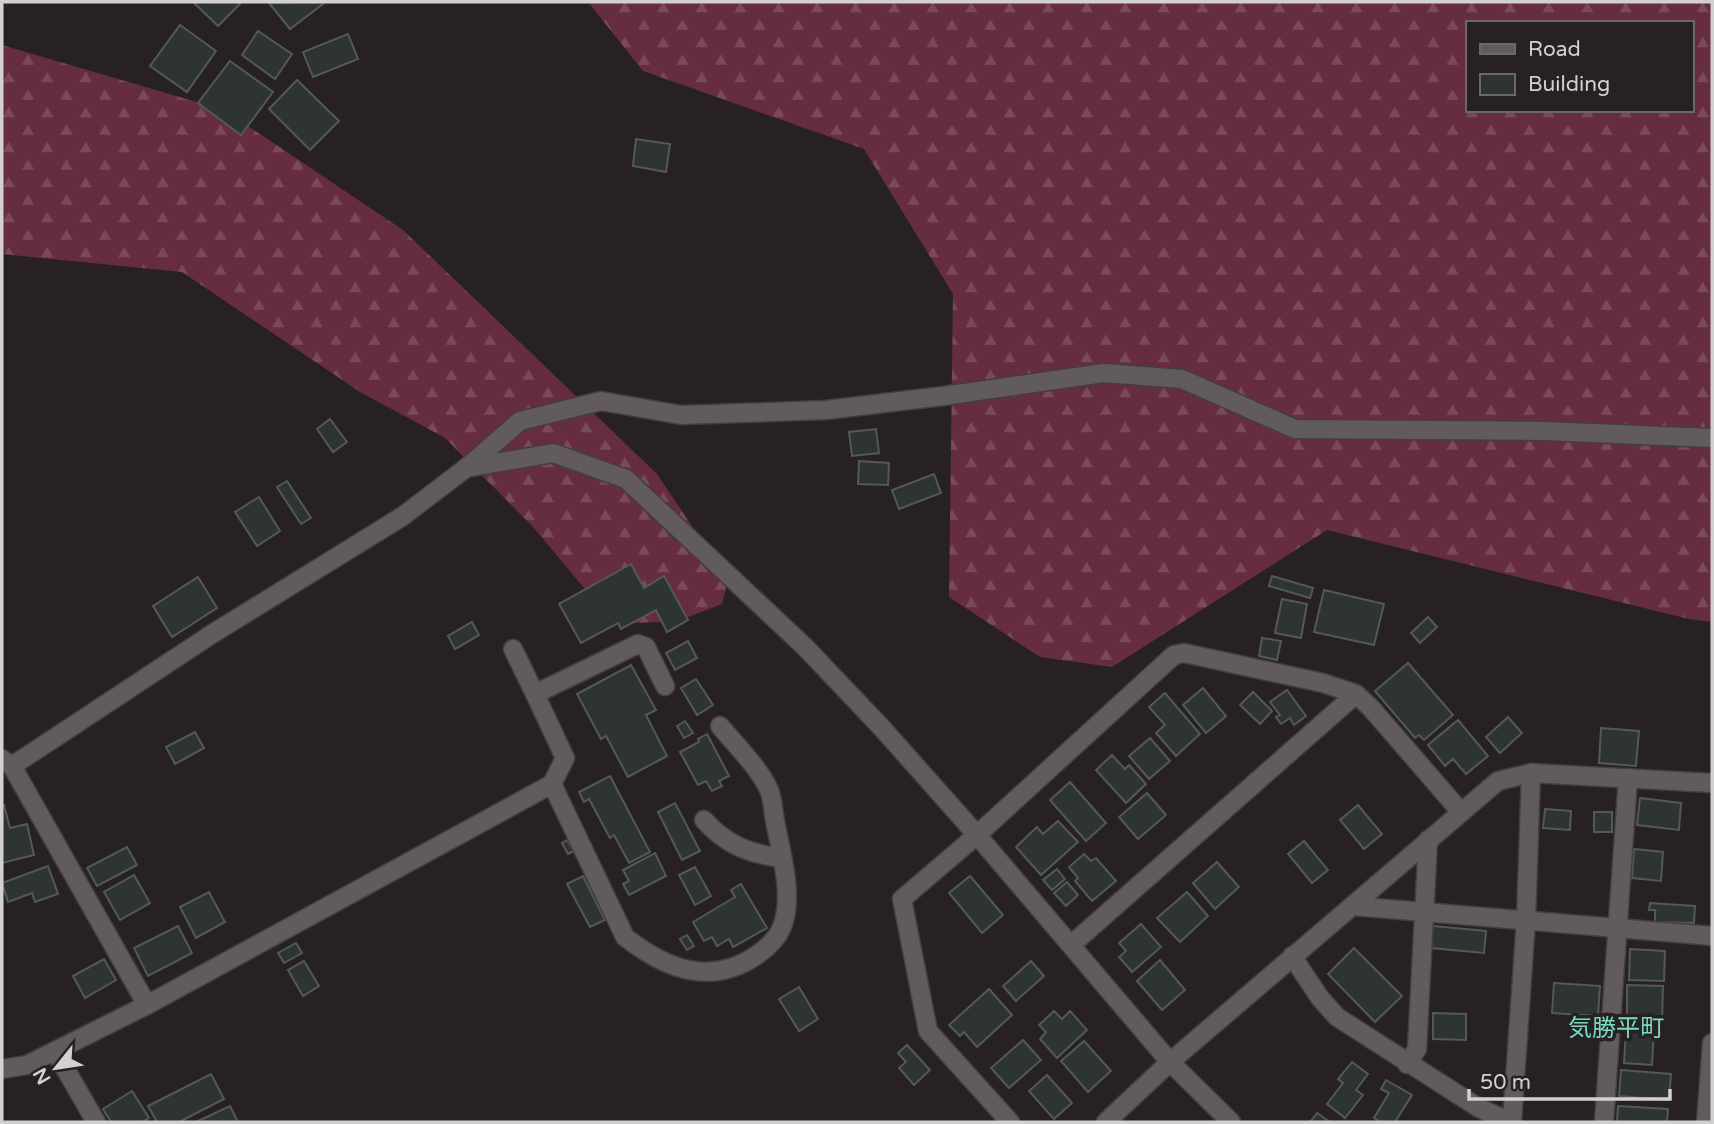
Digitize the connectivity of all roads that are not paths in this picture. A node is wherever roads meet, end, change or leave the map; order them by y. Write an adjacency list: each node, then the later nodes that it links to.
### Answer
1 (1712, 438): 2 (street)
2 (466, 468): 8 (street); 15 (street)
3 (513, 649): 5 (street)
4 (664, 686): 5 (street)
5 (535, 694): 12 (street)
6 (1356, 694): 13 (street); 15 (street); 23 (street)
7 (720, 726): 17 (street)
8 (7, 762): 25 (street)
9 (1531, 773): 10 (street); 13 (street); 20 (street)
10 (1628, 778): 11 (street); 21 (street)
11 (1712, 783)
12 (552, 784): 17 (street); 25 (street)
13 (1460, 811): 16 (street)
14 (704, 820): 17 (street)
15 (977, 835): 23 (street); 33 (street)
16 (1428, 840): 18 (street); 19 (street)
17 (782, 858)
18 (1352, 905): 19 (street); 24 (street)
19 (1424, 912): 20 (street); 29 (street)
20 (1526, 920): 21 (street); 36 (street)
21 (1618, 928): 22 (street); 37 (street)
22 (1712, 936)
23 (1071, 945): 28 (street)
24 (1292, 956): 28 (street); 29 (street)
25 (147, 1005): 27 (street)
26 (1712, 1043): 38 (street)
27 (55, 1051): 30 (street); 32 (street)
28 (1170, 1062): 34 (street); 35 (street)
29 (1408, 1063): 31 (street)
30 (2, 1069)
31 (1475, 1115): 36 (street)
32 (96, 1122)
33 (1010, 1122)
34 (1106, 1122)
35 (1231, 1122)
36 (1511, 1122)
37 (1604, 1122)
38 (1706, 1122)

